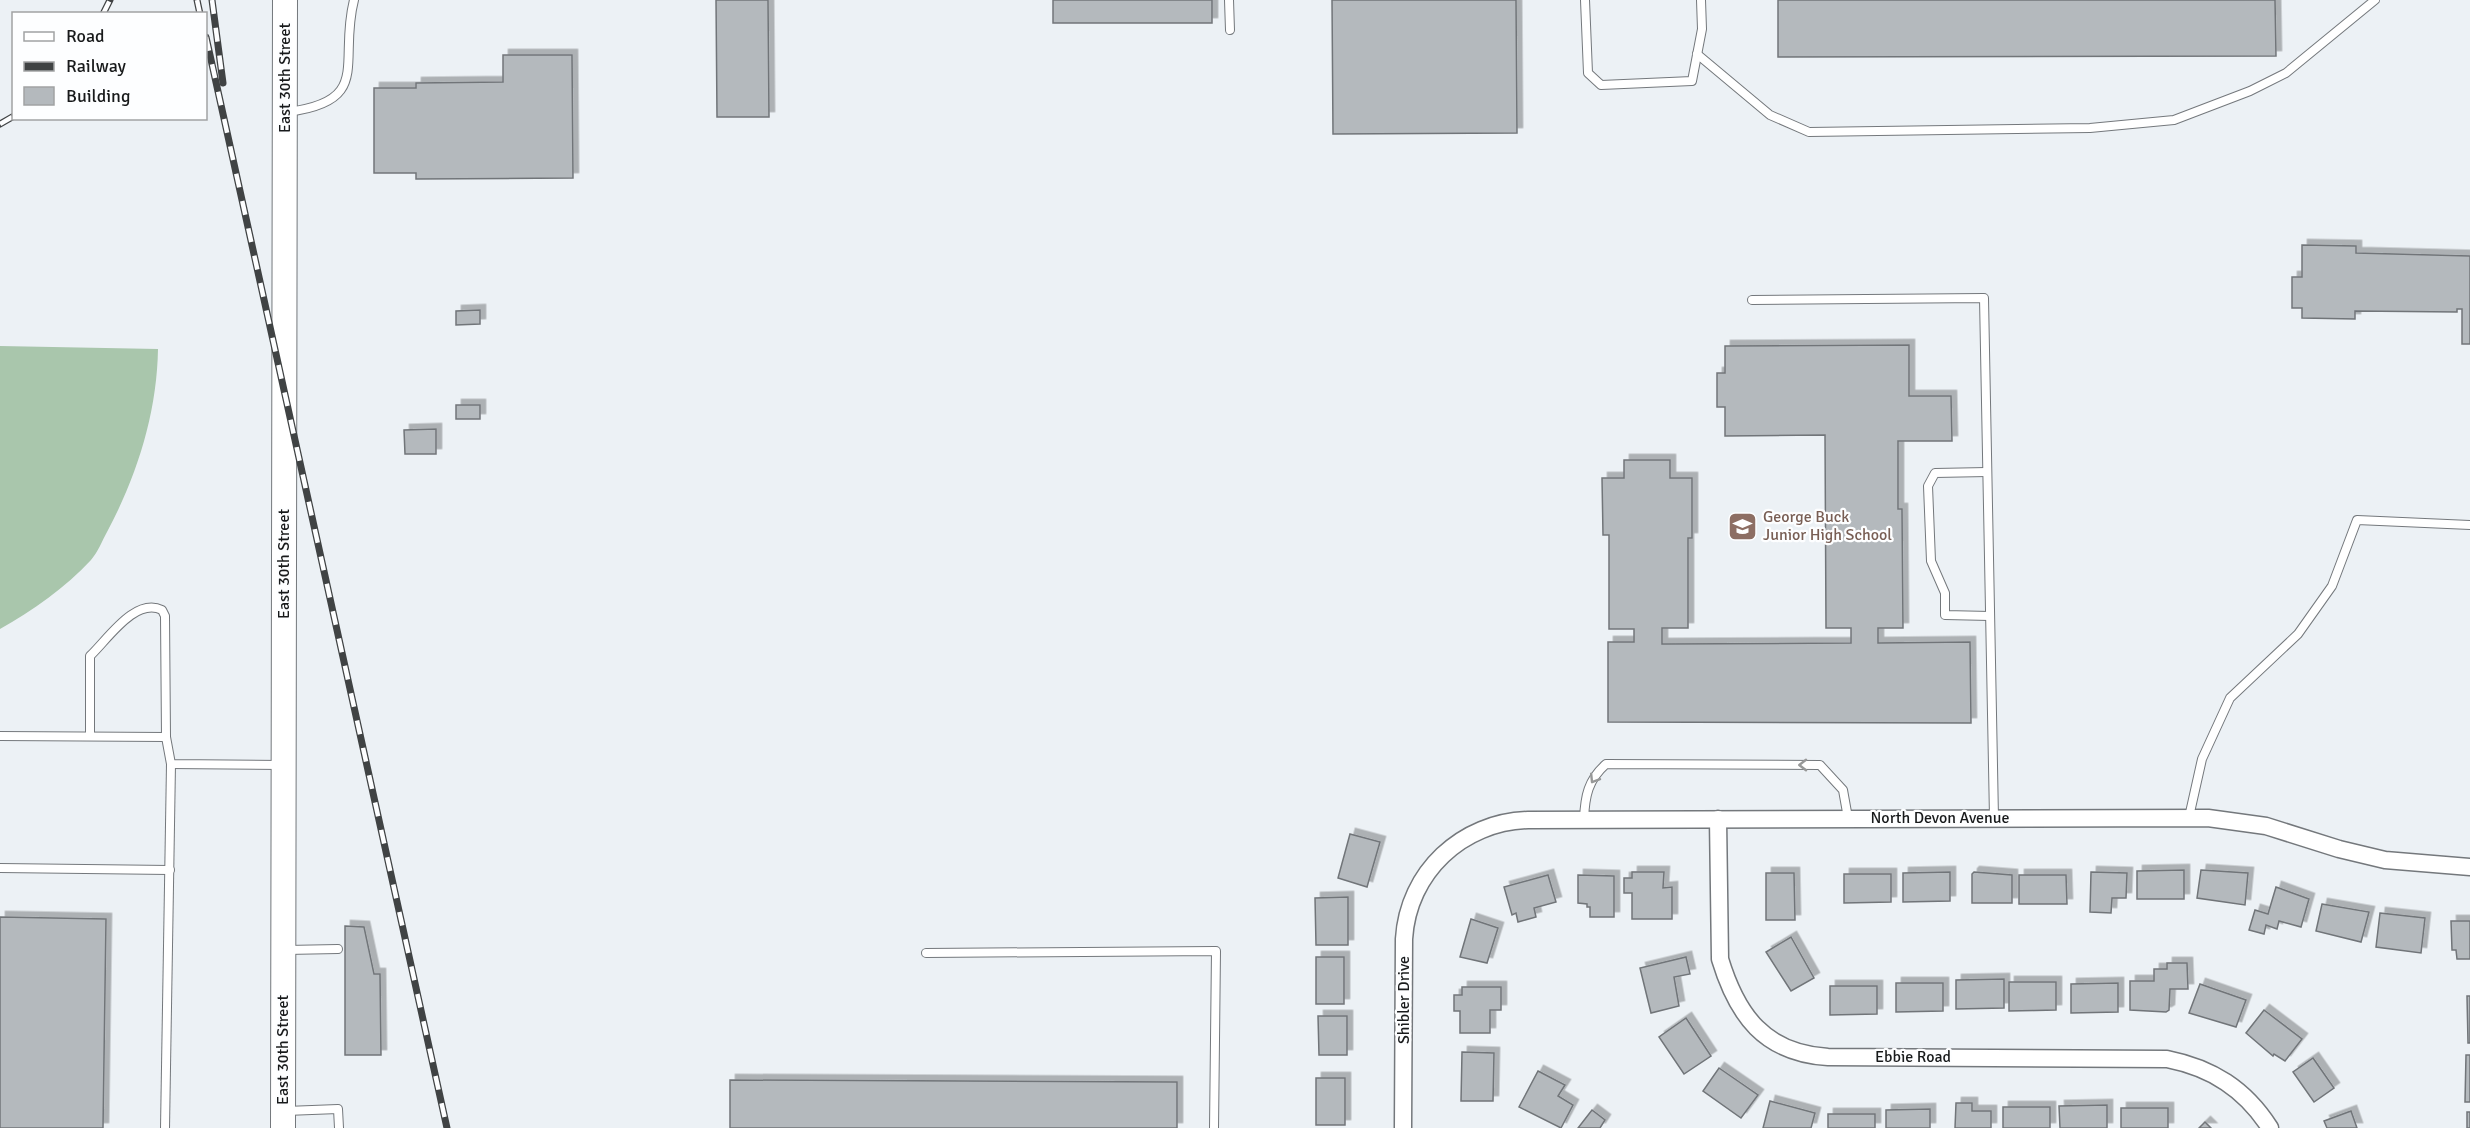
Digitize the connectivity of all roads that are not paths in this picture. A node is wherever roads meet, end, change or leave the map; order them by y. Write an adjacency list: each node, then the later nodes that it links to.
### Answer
1 (285, 0): 9 (main road, East 30th Street)
2 (354, 0): 9 (lane)
3 (1229, 0): 7 (lane)
4 (1585, 0): 8 (lane)
5 (1701, 0): 8 (lane)
6 (2376, 0): 8 (lane)
7 (1230, 30)
8 (1697, 54)
9 (285, 112): 18 (main road, East 30th Street)
10 (1752, 300): 11 (lane)
11 (1987, 472): 13 (lane); 13 (lane)
12 (2470, 525): 19 (lane)
13 (1990, 616): 21 (lane)
14 (0, 736): 15 (lane)
15 (90, 736): 16 (lane); 16 (lane)
16 (166, 737): 17 (lane)
17 (171, 764): 18 (lane); 26 (lane)
18 (283, 765): 29 (main road, East 30th Street)
19 (2189, 817): 21 (street, North Devon Avenue); 24 (street, North Devon Avenue)
20 (1848, 818): 21 (street, North Devon Avenue); 22 (lane, one-way to 22); 23 (street, North Devon Avenue)
21 (1994, 818)
22 (1584, 819): 23 (street, North Devon Avenue); 27 (street, North Devon Avenue)
23 (1718, 819): 36 (street, Ebbie Road)
24 (2470, 867)
25 (0, 868): 26 (lane)
26 (170, 870): 32 (lane)
27 (1425, 877): 35 (street, Shibler Drive)
28 (338, 949): 29 (lane)
29 (283, 950): 31 (main road, East 30th Street)
30 (926, 953): 34 (lane)
31 (283, 1120): 33 (lane)
32 (165, 1128)
33 (339, 1128)
34 (1214, 1128)
35 (1403, 1128)
36 (2270, 1128)

